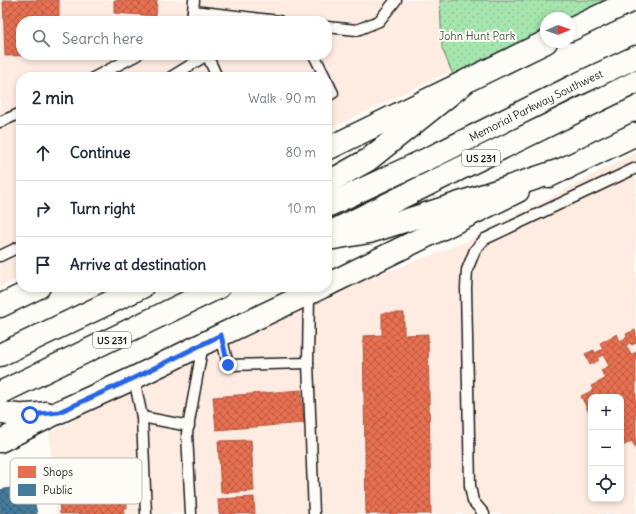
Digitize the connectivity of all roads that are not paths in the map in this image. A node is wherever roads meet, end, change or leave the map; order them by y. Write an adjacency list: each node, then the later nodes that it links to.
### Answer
1 (194, 0): 4 (lane)
2 (396, 0): 6 (lane)
3 (633, 0): 5 (main road)
4 (192, 16)
5 (576, 27)
6 (332, 28)
7 (540, 45): 17 (main road)
8 (636, 57): 26 (main road, Memorial Parkway Southwest / US 231)
9 (127, 60): 13 (lane)
10 (199, 60): 14 (lane)
11 (209, 60): 15 (lane)
12 (316, 60): 16 (lane)
13 (105, 72)
14 (179, 72)
15 (215, 72)
16 (322, 72)
17 (468, 80): 22 (main road); 25 (main road)
18 (636, 82): 27 (main road, US 231)
19 (16, 115): 20 (lane)
20 (0, 122)
21 (636, 134): 23 (main road)
22 (332, 147)
23 (566, 168): 28 (main road); 31 (main road)
24 (636, 168): 51 (lane)
25 (332, 180)
26 (332, 204)
27 (332, 232)
28 (332, 239)
29 (16, 248): 30 (lane)
30 (0, 256)
31 (332, 282)
32 (29, 292): 37 (main road)
33 (132, 292): 39 (main road)
34 (209, 292): 42 (main road, US 231)
35 (311, 292): 38 (main road)
36 (318, 292): 40 (lane)
37 (0, 306)
38 (212, 340): 40 (lane); 41 (main road); 46 (lane)
39 (0, 355)
40 (308, 363): 50 (lane)
41 (134, 378): 44 (main road); 45 (lane)
42 (0, 394)
43 (0, 412): 44 (main road)
44 (59, 412): 47 (main road)
45 (142, 416): 46 (lane); 48 (lane)
46 (189, 426): 49 (lane)
47 (0, 441)
48 (146, 514)
49 (191, 514)
50 (314, 514)
51 (484, 514)

